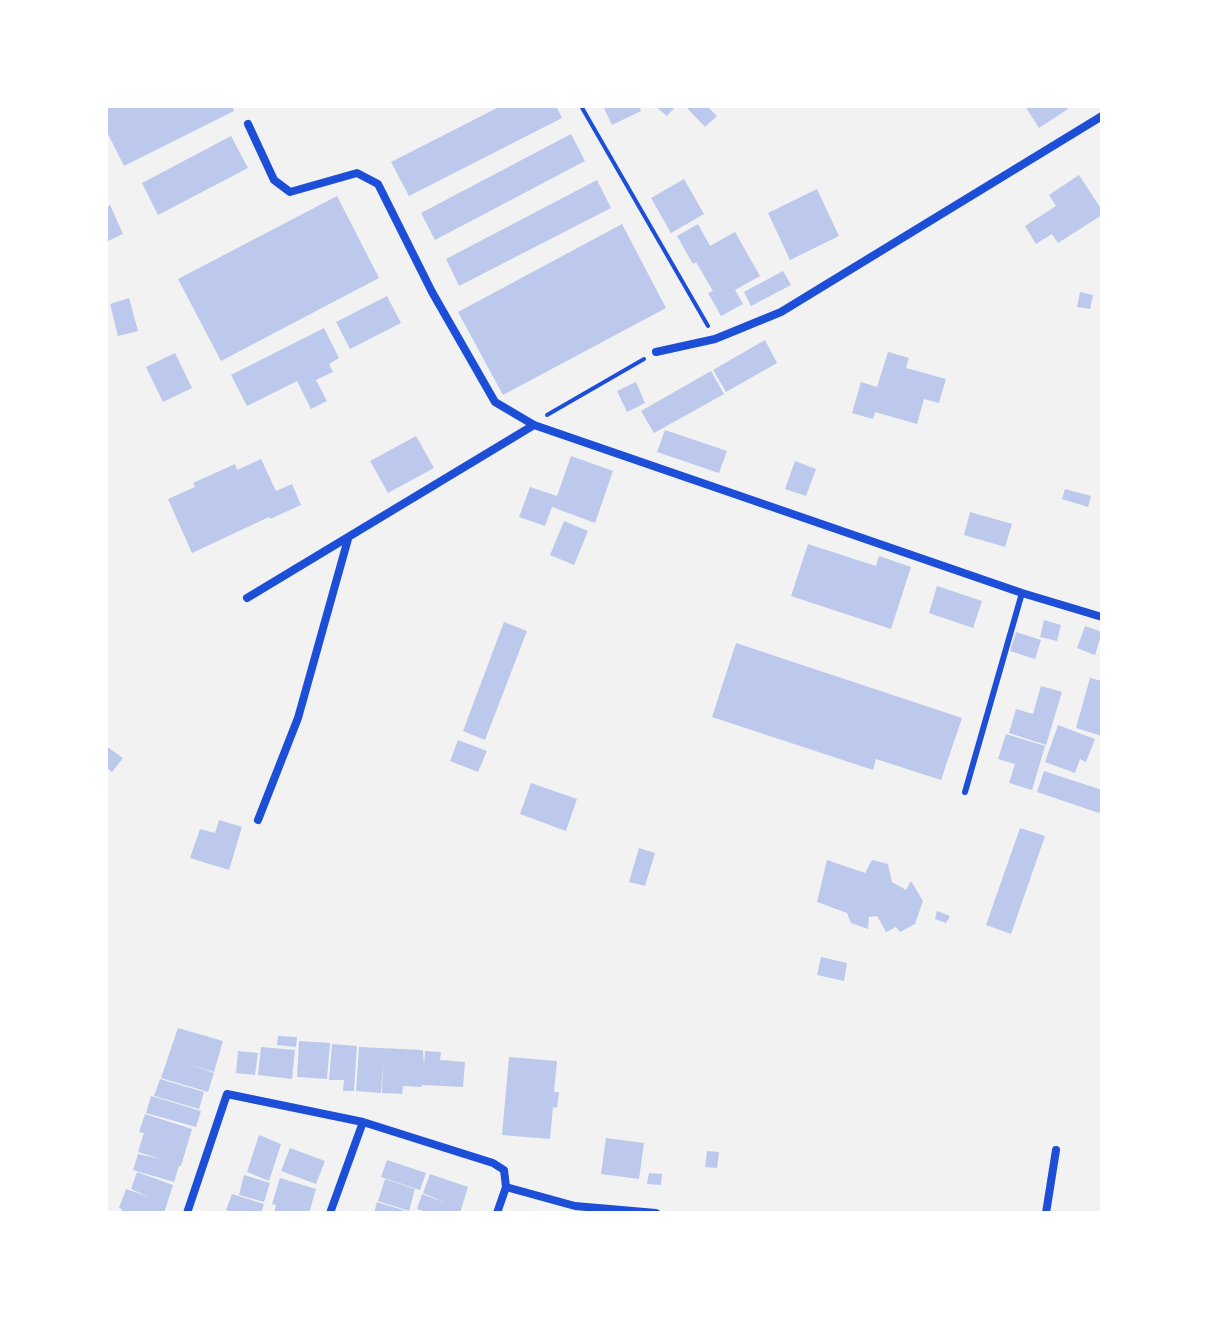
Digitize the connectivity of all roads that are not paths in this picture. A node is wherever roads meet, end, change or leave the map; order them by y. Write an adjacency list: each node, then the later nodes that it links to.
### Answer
1 (1102, 116): 3 (street)
2 (248, 124): 4 (street)
3 (656, 352)
4 (534, 425): 5 (street); 6 (street)
5 (348, 539): 7 (street); 10 (street)
6 (1022, 593): 8 (street); 9 (lane)
7 (247, 598)
8 (1102, 617)
9 (965, 792)
10 (258, 820)
11 (363, 1122): 13 (street); 14 (street); 15 (street)
12 (1056, 1150): 18 (street)
13 (506, 1187): 16 (street); 17 (street)
14 (187, 1213)
15 (330, 1213)
16 (497, 1213)
17 (656, 1213)
18 (1046, 1213)

